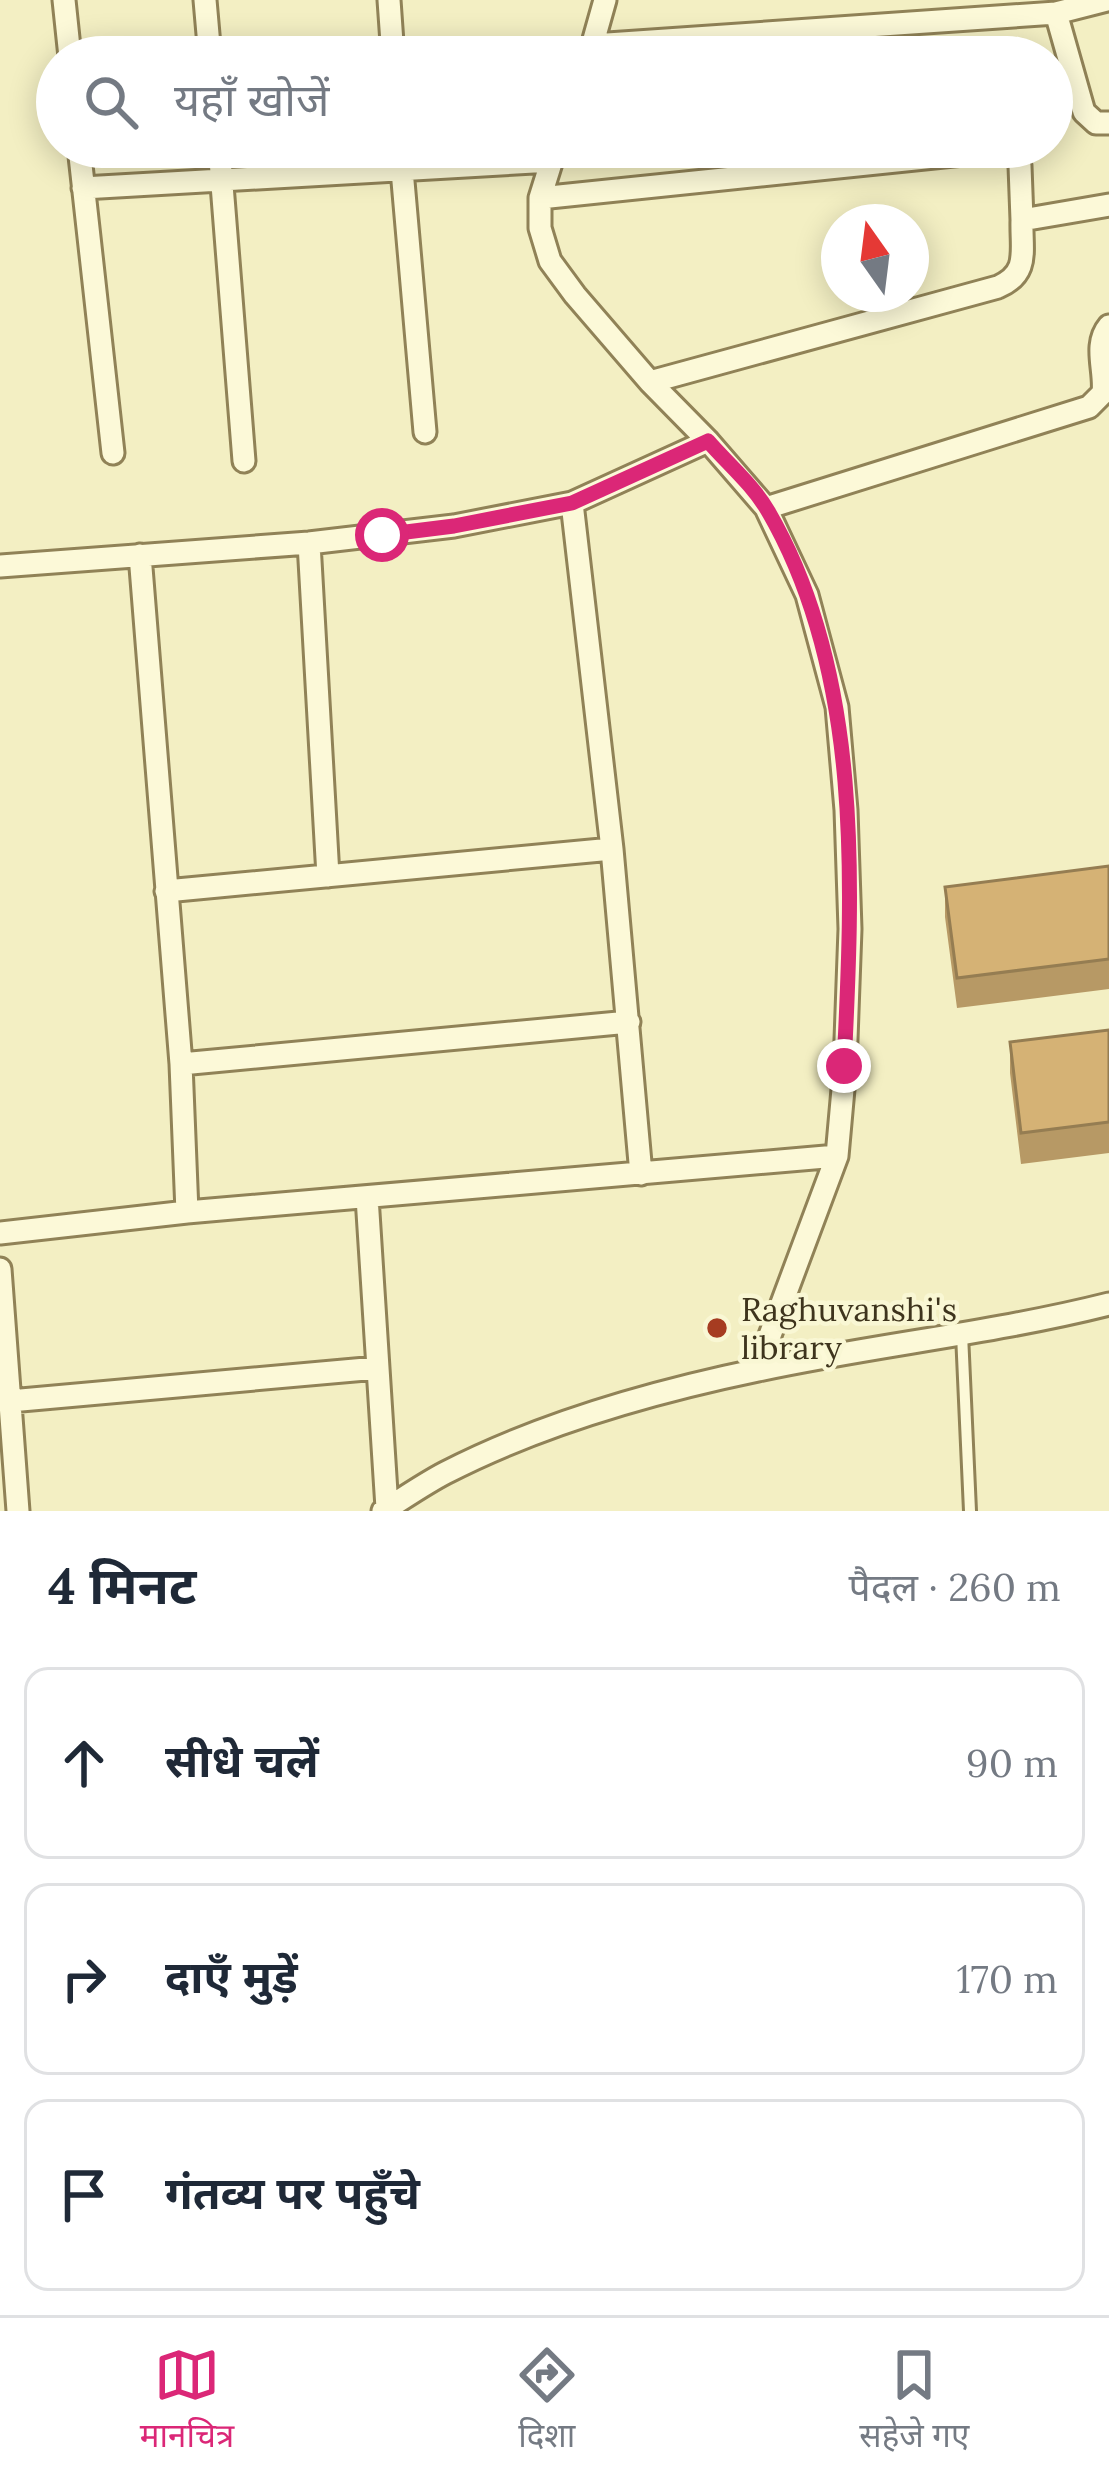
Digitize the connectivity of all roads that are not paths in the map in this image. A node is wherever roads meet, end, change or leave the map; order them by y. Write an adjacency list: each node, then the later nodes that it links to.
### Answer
1 (64, 0): 7 (street)
2 (205, 0): 8 (street)
3 (389, 0): 9 (street)
4 (605, 0): 10 (street)
5 (1107, 0): 6 (street)
6 (1056, 14): 11 (street); 12 (street)
7 (68, 36)
8 (208, 36)
9 (392, 36)
10 (595, 36)
11 (780, 36)
12 (1062, 36)
13 (1073, 74): 14 (street)
14 (1109, 123)
15 (81, 168): 23 (street)
16 (221, 168): 22 (street)
17 (311, 168): 22 (street)
18 (401, 168): 29 (street)
19 (549, 168): 24 (street)
20 (829, 168): 24 (street)
21 (1020, 168): 26 (street)
22 (222, 178): 23 (street); 32 (street)
23 (83, 188): 31 (street)
24 (540, 197): 28 (street)
25 (1109, 205): 26 (street)
26 (1022, 220): 28 (street)
27 (1109, 326): 34 (street)
28 (650, 382): 30 (street)
29 (425, 432)
30 (708, 441): 33 (street); 34 (street)
31 (113, 453)
32 (244, 461)
33 (572, 503): 35 (street); 38 (street)
34 (766, 508): 43 (street)
35 (309, 543): 36 (street); 39 (street)
36 (140, 555): 37 (street); 40 (street)
37 (0, 566)
38 (612, 849): 39 (street); 41 (street)
39 (328, 876): 40 (street)
40 (166, 891): 42 (street)
41 (629, 1022): 42 (street); 44 (street)
42 (181, 1064): 46 (street)
43 (837, 1156): 44 (street); 52 (street)
44 (641, 1174): 45 (street)
45 (367, 1198): 46 (street); 51 (street)
46 (188, 1212): 47 (street)
47 (0, 1233)
48 (0, 1269): 53 (street)
49 (1109, 1304): 50 (street)
50 (962, 1334): 52 (street); 56 (lane)
51 (377, 1368): 53 (street); 54 (street)
52 (757, 1370): 54 (street)
53 (10, 1401): 55 (street)
54 (385, 1510)
55 (18, 1511)
56 (970, 1511)

